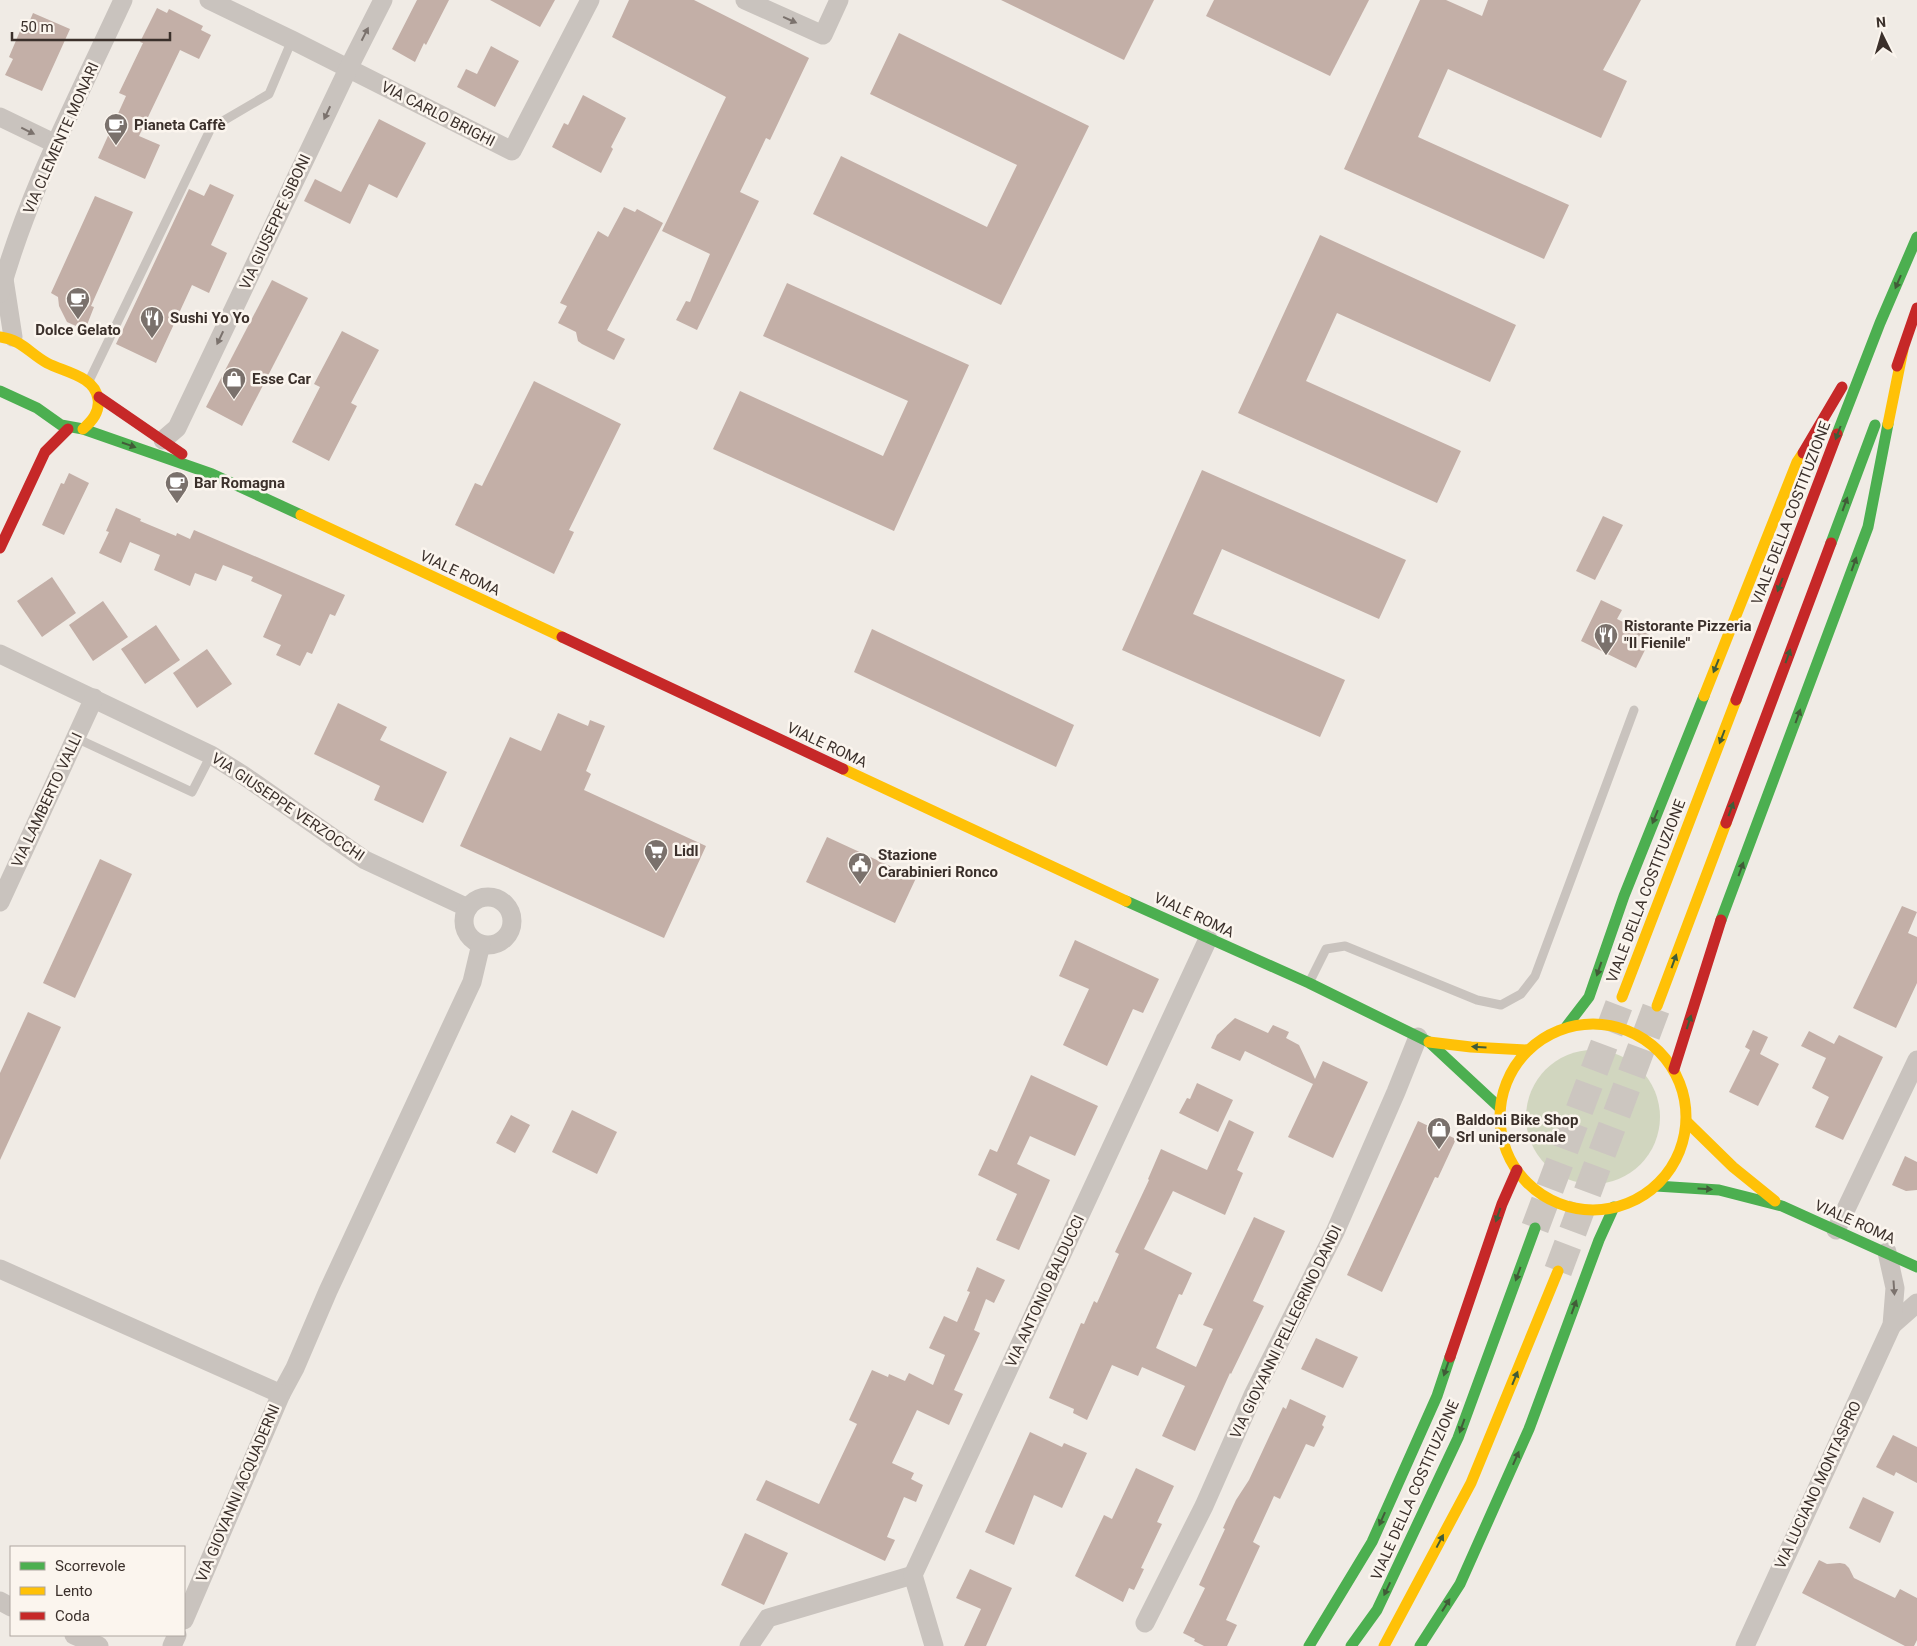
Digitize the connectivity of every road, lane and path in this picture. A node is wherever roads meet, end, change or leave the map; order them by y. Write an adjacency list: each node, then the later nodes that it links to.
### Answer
1 (123, 0): 10 (street, VIA CLEMENTE MONARI)
2 (209, 0): 7 (street)
3 (383, 0): 8 (street, VIA GIUSEPPE SIBONI, one-way to 3)
4 (590, 0): 8 (street, VIA CARLO BRIGHI)
5 (746, 0): 6 (street, one-way to 6)
6 (839, 0)
7 (292, 40): 8 (street); 17 (lane)
8 (348, 69): 23 (street, VIA GIUSEPPE SIBONI, one-way to 23)
9 (0, 117): 10 (street, one-way to 10)
10 (56, 144): 12 (street, VIA CLEMENTE MONARI)
11 (1917, 237): 14 (main road, VIALE DELLA COSTITUZIONE, one-way to 14)
12 (2, 286): 15 (street, VIA CLEMENTE MONARI)
13 (1917, 308): 16 (main road)
14 (1880, 323): 37 (main road, VIALE DELLA COSTITUZIONE, one-way to 37); 39 (main road, one-way to 39)
15 (6, 337): 17 (main road)
16 (1903, 350): 38 (main road, one-way to 16); 43 (main road, one-way to 16)
17 (89, 382): 19 (main road)
18 (0, 391): 20 (main road)
19 (99, 397): 22 (main road); 23 (main road, VIALE ROMA)
20 (39, 408): 21 (main road); 24 (main road)
21 (68, 428): 22 (main road, VIALE ROMA); 24 (main road)
22 (83, 429): 25 (main road, VIALE ROMA, one-way to 25)
23 (163, 440): 25 (main road, VIALE ROMA)
24 (45, 452): 26 (main road)
25 (212, 474): 34 (main road, VIALE ROMA)
26 (0, 548)
27 (0, 654): 28 (street, VIA GIUSEPPE VERZOCCHI)
28 (94, 698): 30 (street, VIA LAMBERTO VALLI); 31 (street, VIA GIUSEPPE VERZOCCHI)
29 (1634, 710): 36 (lane)
30 (76, 738): 31 (lane); 32 (street, VIA LAMBERTO VALLI)
31 (211, 755): 33 (street, VIA GIUSEPPE VERZOCCHI)
32 (0, 902)
33 (468, 908): 35 (street); 35 (street)
34 (1208, 939): 36 (main road, VIALE ROMA); 59 (street, VIA ANTONIO BALDUCCI)
35 (481, 944): 58 (street, VIA GIOVANNI ACQUADERNI)
36 (1309, 983): 40 (main road, VIALE ROMA)
37 (1622, 997)
38 (1657, 1006)
39 (1566, 1027): 41 (main road); 43 (main road)
40 (1423, 1039): 41 (main road, VIALE ROMA, one-way to 40); 44 (main road, VIALE ROMA); 61 (street, VIA GIOVANNI PELLEGRINO DANDI)
41 (1528, 1050): 44 (main road)
42 (1917, 1060): 51 (street)
43 (1674, 1069): 45 (main road)
44 (1500, 1108): 46 (main road)
45 (1687, 1122): 47 (main road); 48 (main road, VIALE ROMA)
46 (1517, 1170): 49 (main road); 66 (main road, one-way to 66)
47 (1656, 1186): 48 (main road, VIALE ROMA, one-way to 48); 49 (main road)
48 (1782, 1206): 51 (main road, VIALE ROMA)
49 (1614, 1207): 69 (main road, one-way to 49)
50 (1535, 1228): 67 (main road, VIALE DELLA COSTITUZIONE, one-way to 67)
51 (1836, 1230): 52 (main road, VIALE ROMA)
52 (1887, 1252): 53 (main road, VIALE ROMA); 57 (street, VIA LUCIANO MONTASPRO, one-way to 57)
53 (1917, 1267)
54 (0, 1269): 58 (street)
55 (1558, 1271): 68 (main road, one-way to 55)
56 (1917, 1303): 57 (street, VIA LUCIANO MONTASPRO)
57 (1892, 1325): 70 (street, VIA LUCIANO MONTASPRO)
58 (281, 1394): 60 (street, VIA GIOVANNI ACQUADERNI)
59 (912, 1575): 64 (street); 65 (street)
60 (185, 1618)
61 (1145, 1623)
62 (76, 1636): 63 (street)
63 (99, 1646)
64 (749, 1646)
65 (934, 1646)
66 (1309, 1646)
67 (1351, 1646)
68 (1384, 1646)
69 (1420, 1646)
70 (1745, 1646)

